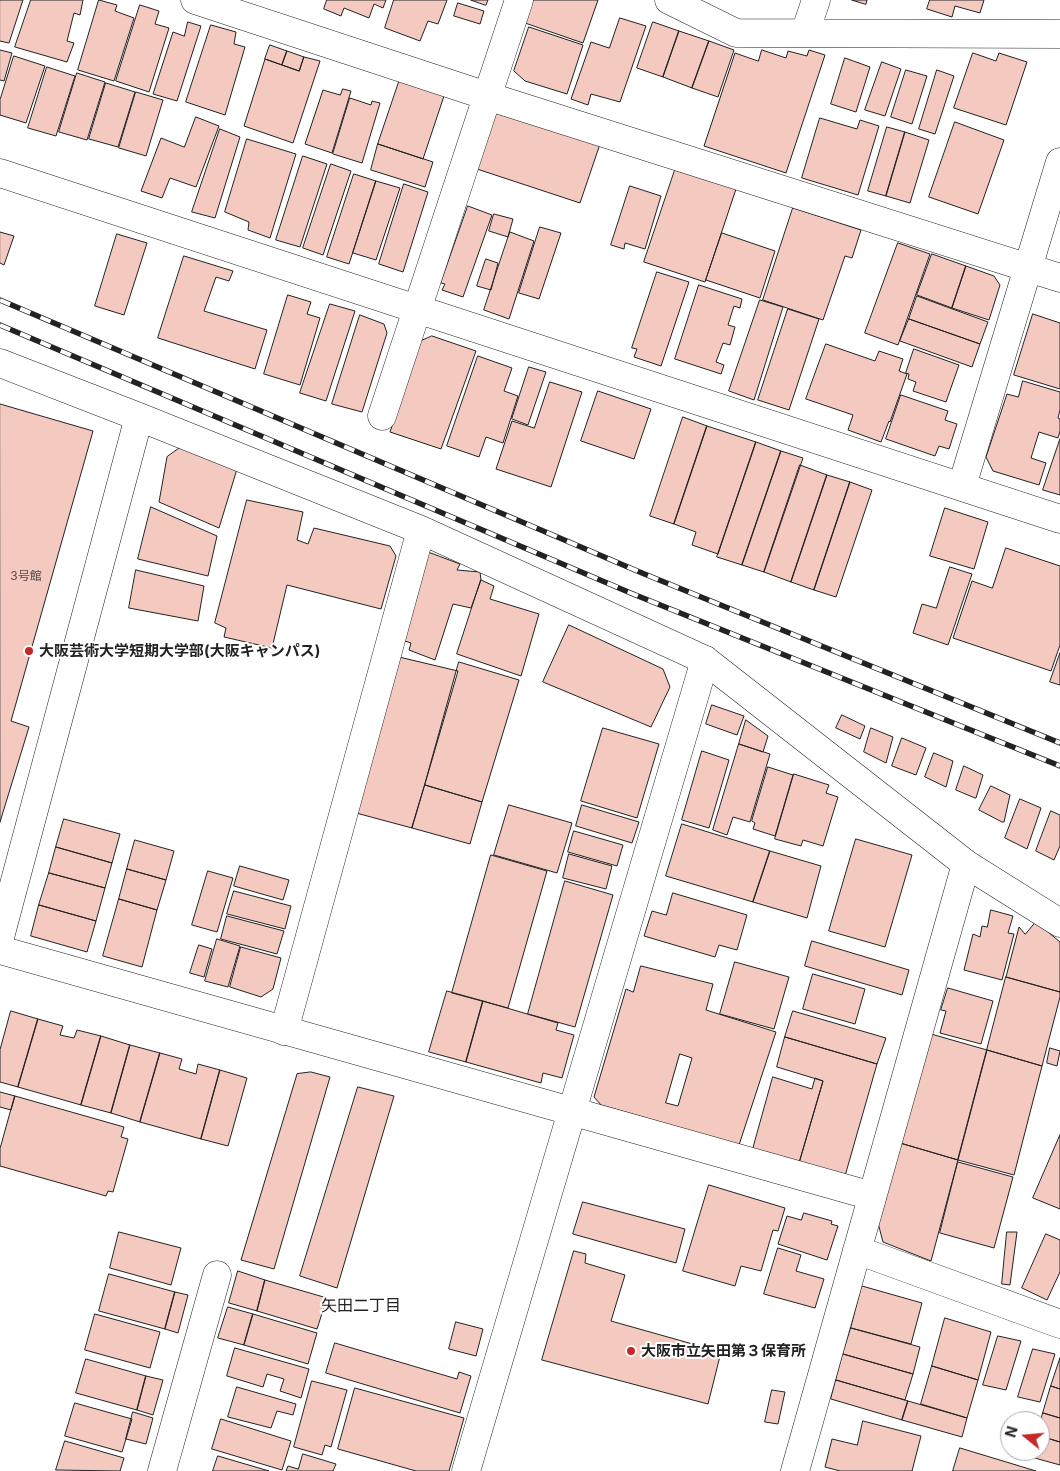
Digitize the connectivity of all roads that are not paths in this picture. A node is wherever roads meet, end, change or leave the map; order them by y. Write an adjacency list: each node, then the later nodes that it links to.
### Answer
1 (195, 0): 7 (street)
2 (519, 0): 7 (street)
3 (669, 0): 5 (street)
4 (816, 0): 5 (street)
5 (805, 33): 6 (street)
6 (1060, 34)
7 (487, 96): 10 (street); 12 (street)
8 (1060, 162): 10 (street)
9 (0, 172): 12 (street)
10 (1028, 268): 11 (street); 16 (street)
11 (1060, 278)
12 (417, 310): 14 (street); 16 (street)
13 (0, 363): 15 (street)
14 (382, 416)
15 (139, 417): 18 (street); 22 (street)
16 (962, 486): 17 (street)
17 (1060, 519)
18 (422, 530): 19 (street); 24 (street)
19 (705, 660): 20 (street); 25 (street)
20 (966, 864): 21 (street); 26 (street)
21 (1060, 923)
22 (0, 937)
23 (0, 950): 24 (street)
24 (284, 1031): 25 (street)
25 (572, 1112): 26 (street); 31 (street)
26 (872, 1196): 27 (street)
27 (857, 1250): 29 (street); 32 (street)
28 (217, 1275): 30 (street)
29 (1060, 1324)
30 (162, 1471)
31 (466, 1471)
32 (796, 1471)

